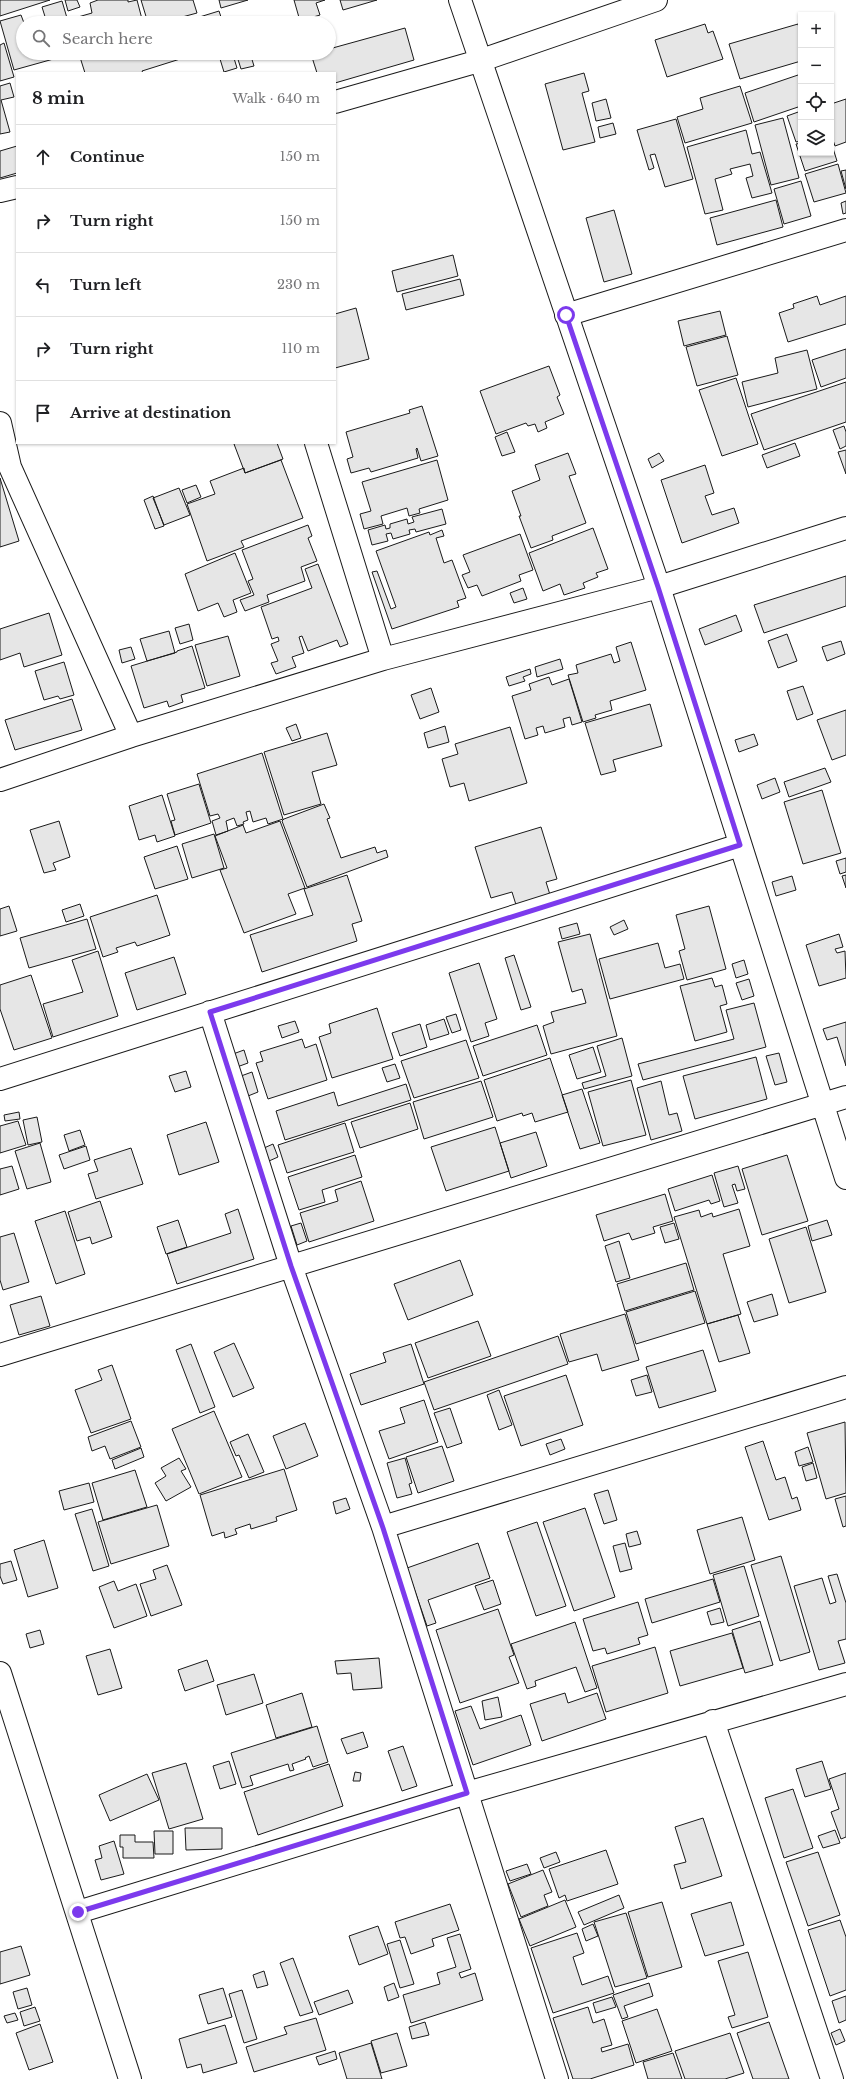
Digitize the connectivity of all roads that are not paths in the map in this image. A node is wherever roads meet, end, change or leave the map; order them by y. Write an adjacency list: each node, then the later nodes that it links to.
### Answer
1 (460, 0): 3 (street)
2 (656, 0): 3 (street)
3 (479, 61): 4 (street); 8 (street)
4 (336, 102)
5 (16, 187): 6 (street)
6 (0, 191)
7 (846, 230): 8 (street)
8 (566, 315): 12 (street)
9 (0, 423): 14 (street)
10 (316, 444): 13 (street)
11 (846, 528): 12 (street)
12 (658, 587): 13 (street); 16 (street)
13 (383, 659): 14 (street)
14 (131, 736): 15 (street)
15 (0, 780)
16 (740, 845): 17 (street); 20 (street)
17 (210, 1012): 18 (street); 22 (street)
18 (0, 1078)
19 (846, 1097): 20 (street)
20 (822, 1104): 21 (street); 22 (street)
21 (846, 1178)
22 (291, 1266): 23 (street); 25 (street)
23 (0, 1355)
24 (846, 1386): 25 (street)
25 (383, 1528): 29 (street)
26 (0, 1673): 30 (street)
27 (846, 1684): 28 (street)
28 (714, 1721): 29 (street); 33 (street)
29 (467, 1793): 30 (street); 32 (street)
30 (78, 1912): 31 (street)
31 (130, 2079)
32 (557, 2079)
33 (832, 2079)

